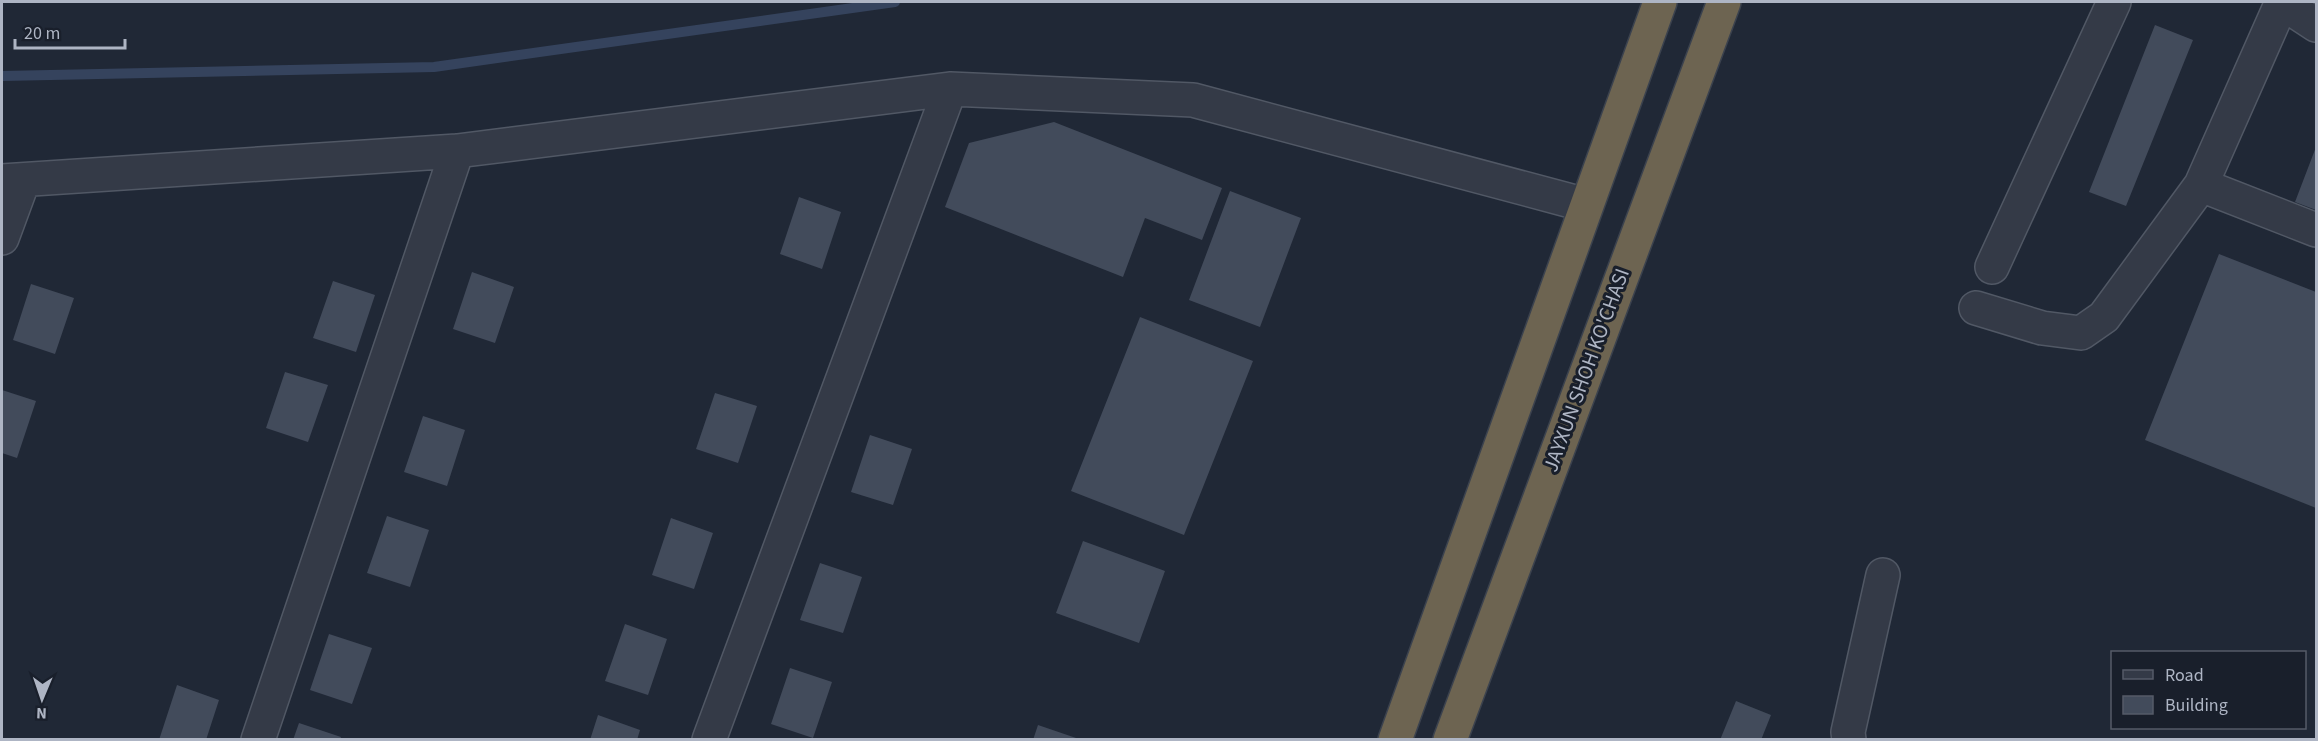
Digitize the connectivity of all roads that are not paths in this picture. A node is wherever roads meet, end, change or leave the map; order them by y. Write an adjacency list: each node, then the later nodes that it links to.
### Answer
1 (1660, 2): 10 (highway)
2 (1724, 2): 19 (highway, JAYXUN SHOH KO'CHASI)
3 (2114, 2): 13 (street)
4 (2281, 2): 5 (street); 9 (street)
5 (2316, 25)
6 (950, 90): 7 (street); 10 (street); 17 (street)
7 (457, 151): 8 (street); 16 (street)
8 (12, 181): 12 (street)
9 (2201, 185): 11 (street); 14 (street)
10 (1586, 205): 18 (highway)
11 (2316, 230)
12 (2, 238)
13 (1992, 267)
14 (1977, 308)
15 (1883, 575): 20 (street)
16 (258, 740)
17 (710, 740)
18 (1395, 740)
19 (1450, 740)
20 (1849, 740)

